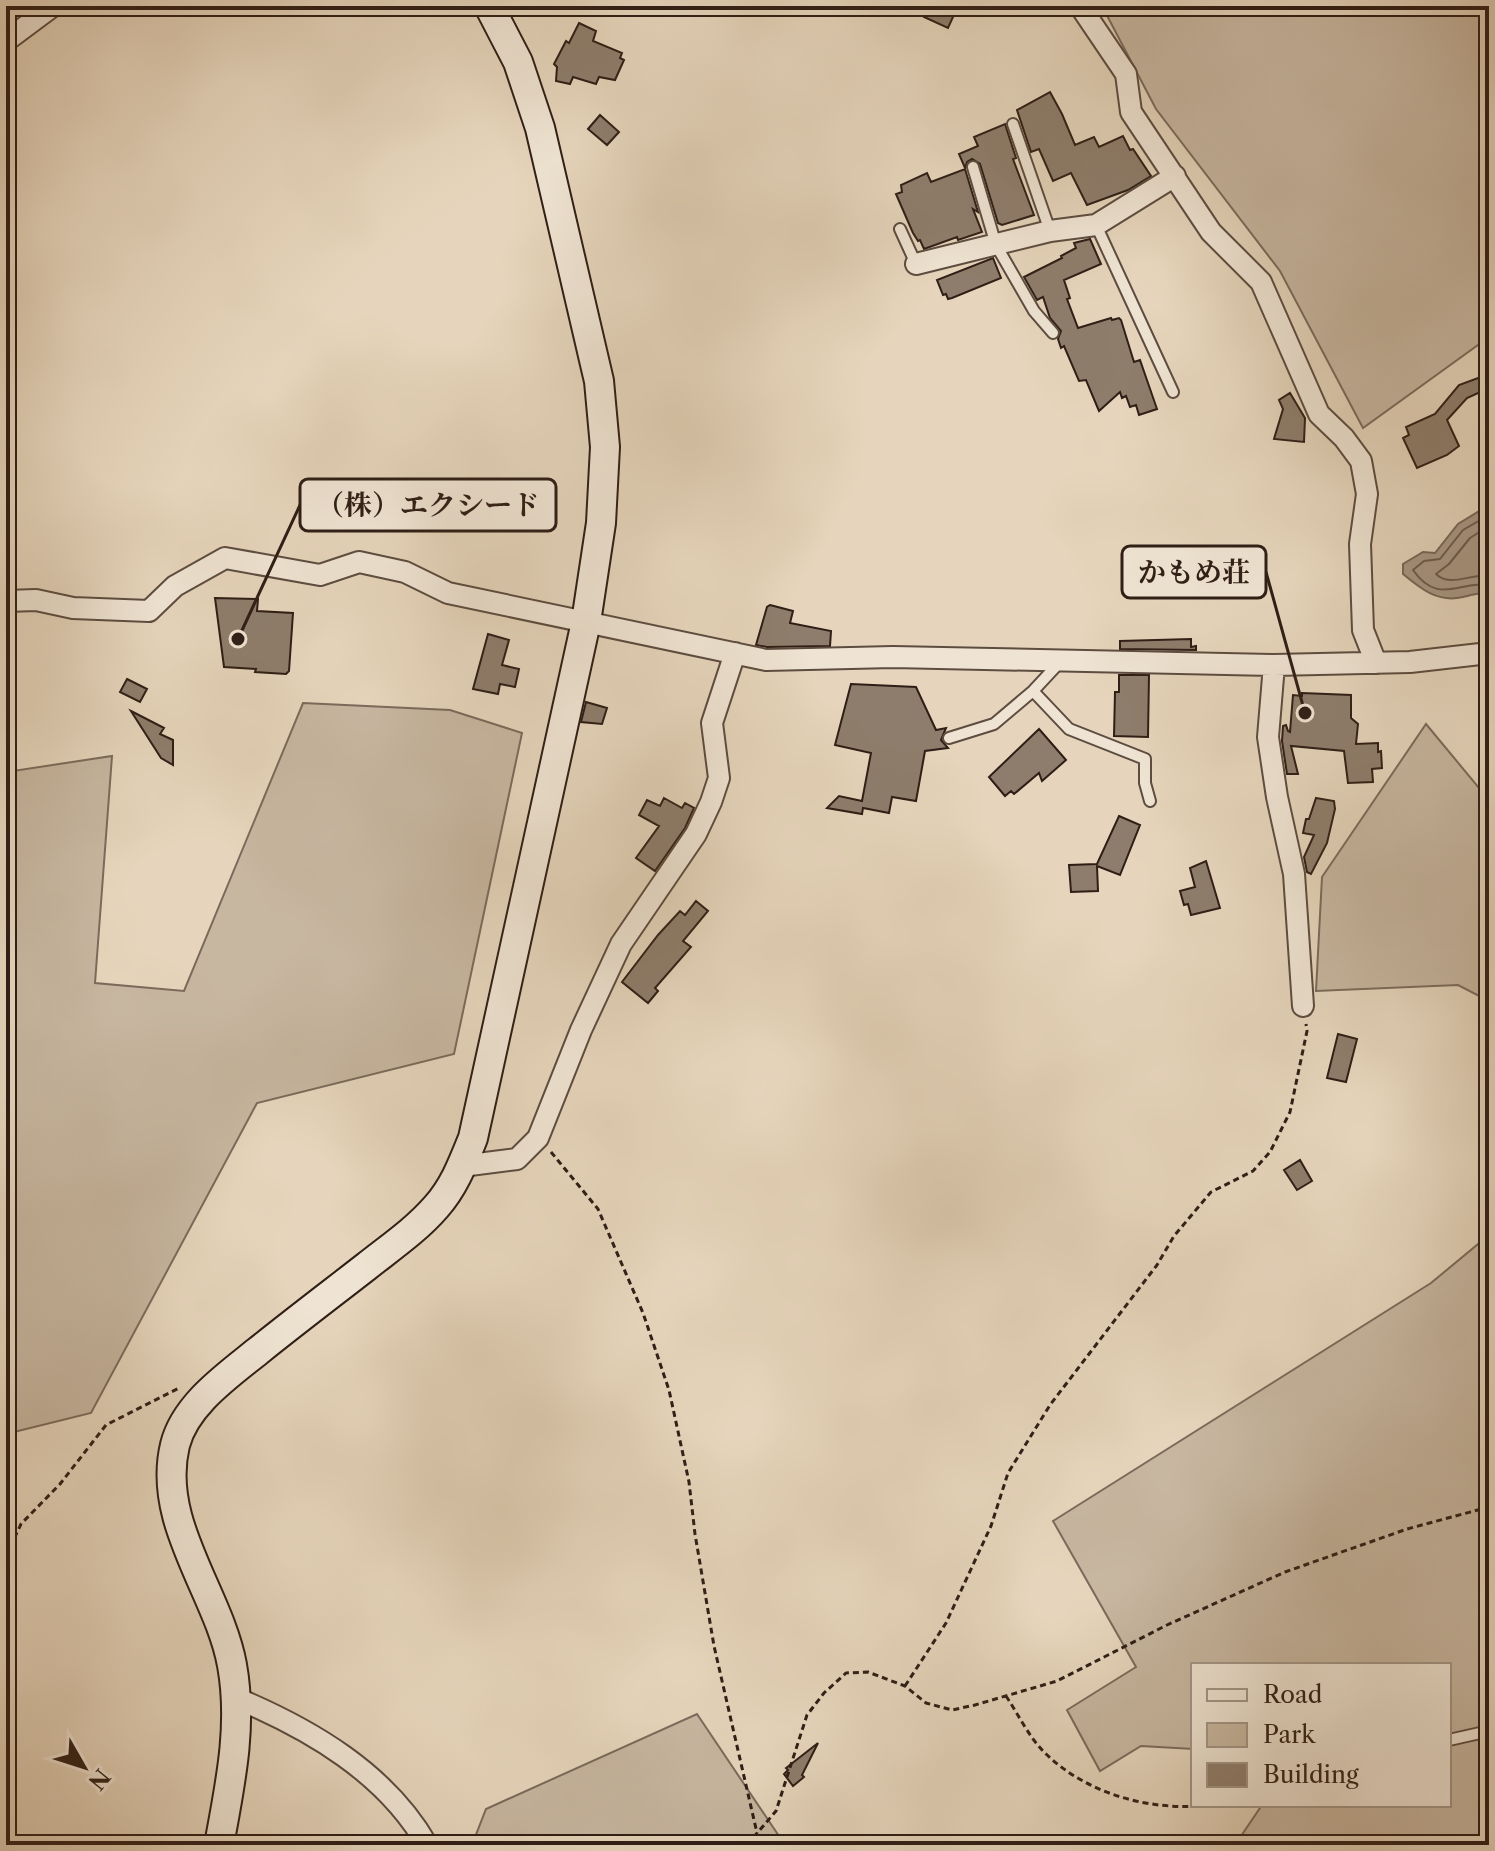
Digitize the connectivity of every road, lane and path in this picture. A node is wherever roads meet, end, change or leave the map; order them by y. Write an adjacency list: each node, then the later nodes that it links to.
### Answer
1 (53, 6): 4 (street)
2 (489, 6): 16 (street)
3 (1080, 6): 7 (street)
4 (6, 41)
5 (1013, 124): 10 (lane)
6 (973, 167): 11 (lane)
7 (1175, 176): 8 (street); 20 (street)
8 (1096, 225): 10 (street); 14 (lane)
9 (900, 229): 12 (lane)
10 (1050, 231): 11 (street)
11 (996, 245): 12 (street); 13 (lane)
12 (916, 264)
13 (1053, 333)
14 (1173, 392)
15 (6, 601): 16 (street)
16 (586, 622): 17 (street); 27 (street)
17 (735, 653): 19 (street); 26 (street)
18 (1489, 653): 20 (street)
19 (1062, 661): 21 (street); 22 (lane)
20 (1376, 663): 21 (street)
21 (1274, 665): 25 (street)
22 (1033, 691): 23 (lane); 24 (lane)
23 (949, 738)
24 (1150, 801)
25 (1303, 1006): 31 (path)
26 (538, 1138): 27 (street); 37 (path)
27 (462, 1166): 33 (street)
28 (185, 1387): 30 (path)
29 (1489, 1507): 32 (path)
30 (6, 1556)
31 (905, 1686): 32 (path); 37 (path)
32 (1006, 1696): 36 (path)
33 (236, 1698): 38 (street); 39 (street)
34 (1489, 1731): 35 (lane)
35 (1451, 1740)
36 (1192, 1807)
37 (757, 1833): 40 (path)
38 (219, 1845)
39 (427, 1845)
40 (747, 1845)

